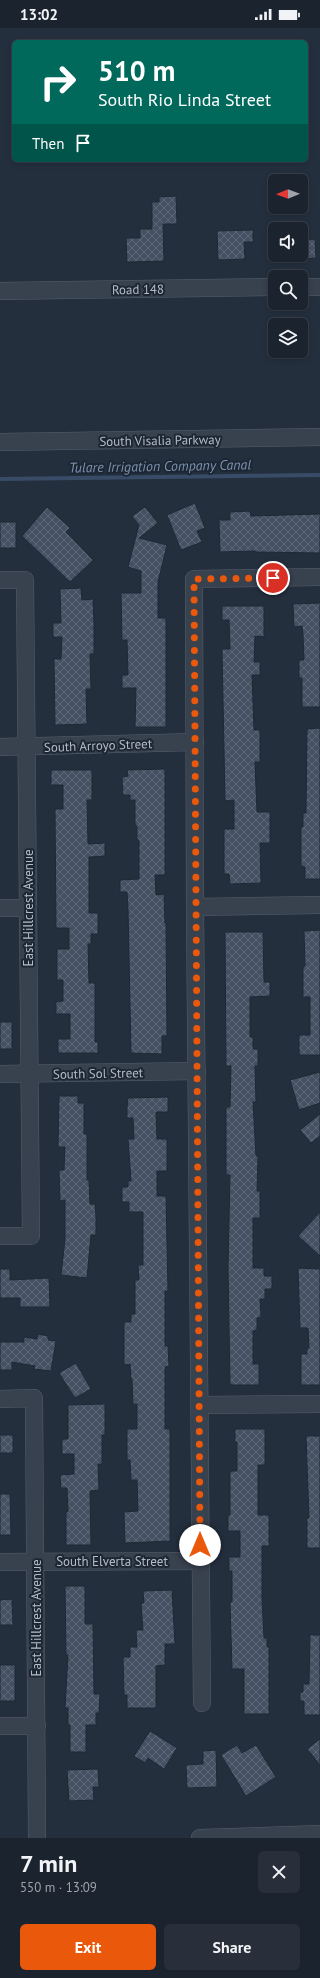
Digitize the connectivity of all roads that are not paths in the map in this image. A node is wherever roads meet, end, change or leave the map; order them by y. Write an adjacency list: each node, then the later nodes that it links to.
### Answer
1 (320, 286): 3 (street)
2 (268, 287): 4 (street, Road 148)
3 (308, 287)
4 (0, 291)
5 (320, 437): 6 (street, South Visalia Parkway)
6 (0, 442)
7 (320, 577): 9 (street)
8 (0, 580): 11 (street, East Hillcrest Avenue)
9 (195, 742): 11 (street, South Arroyo Street); 13 (street)
10 (0, 747): 11 (street, South Arroyo Street)
11 (28, 747): 15 (street, East Hillcrest Avenue)
12 (320, 905): 13 (street)
13 (195, 907): 16 (street)
14 (0, 908): 15 (street)
15 (28, 908): 18 (street, East Hillcrest Avenue)
16 (197, 1071): 18 (street, South Sol Street); 22 (street)
17 (0, 1074): 18 (street, South Sol Street)
18 (30, 1074): 19 (street, East Hillcrest Avenue)
19 (0, 1236)
20 (0, 1399): 25 (street, East Hillcrest Avenue)
21 (320, 1404): 22 (street)
22 (200, 1405): 23 (street)
23 (200, 1561): 25 (street, South Elverta Street); 26 (street)
24 (0, 1562): 25 (street, South Elverta Street)
25 (36, 1562): 28 (street, East Hillcrest Avenue)
26 (202, 1703)
27 (0, 1726): 28 (street)
28 (37, 1726): 30 (street, East Hillcrest Avenue)
29 (320, 1834): 31 (street)
30 (37, 1838)
31 (200, 1838)

